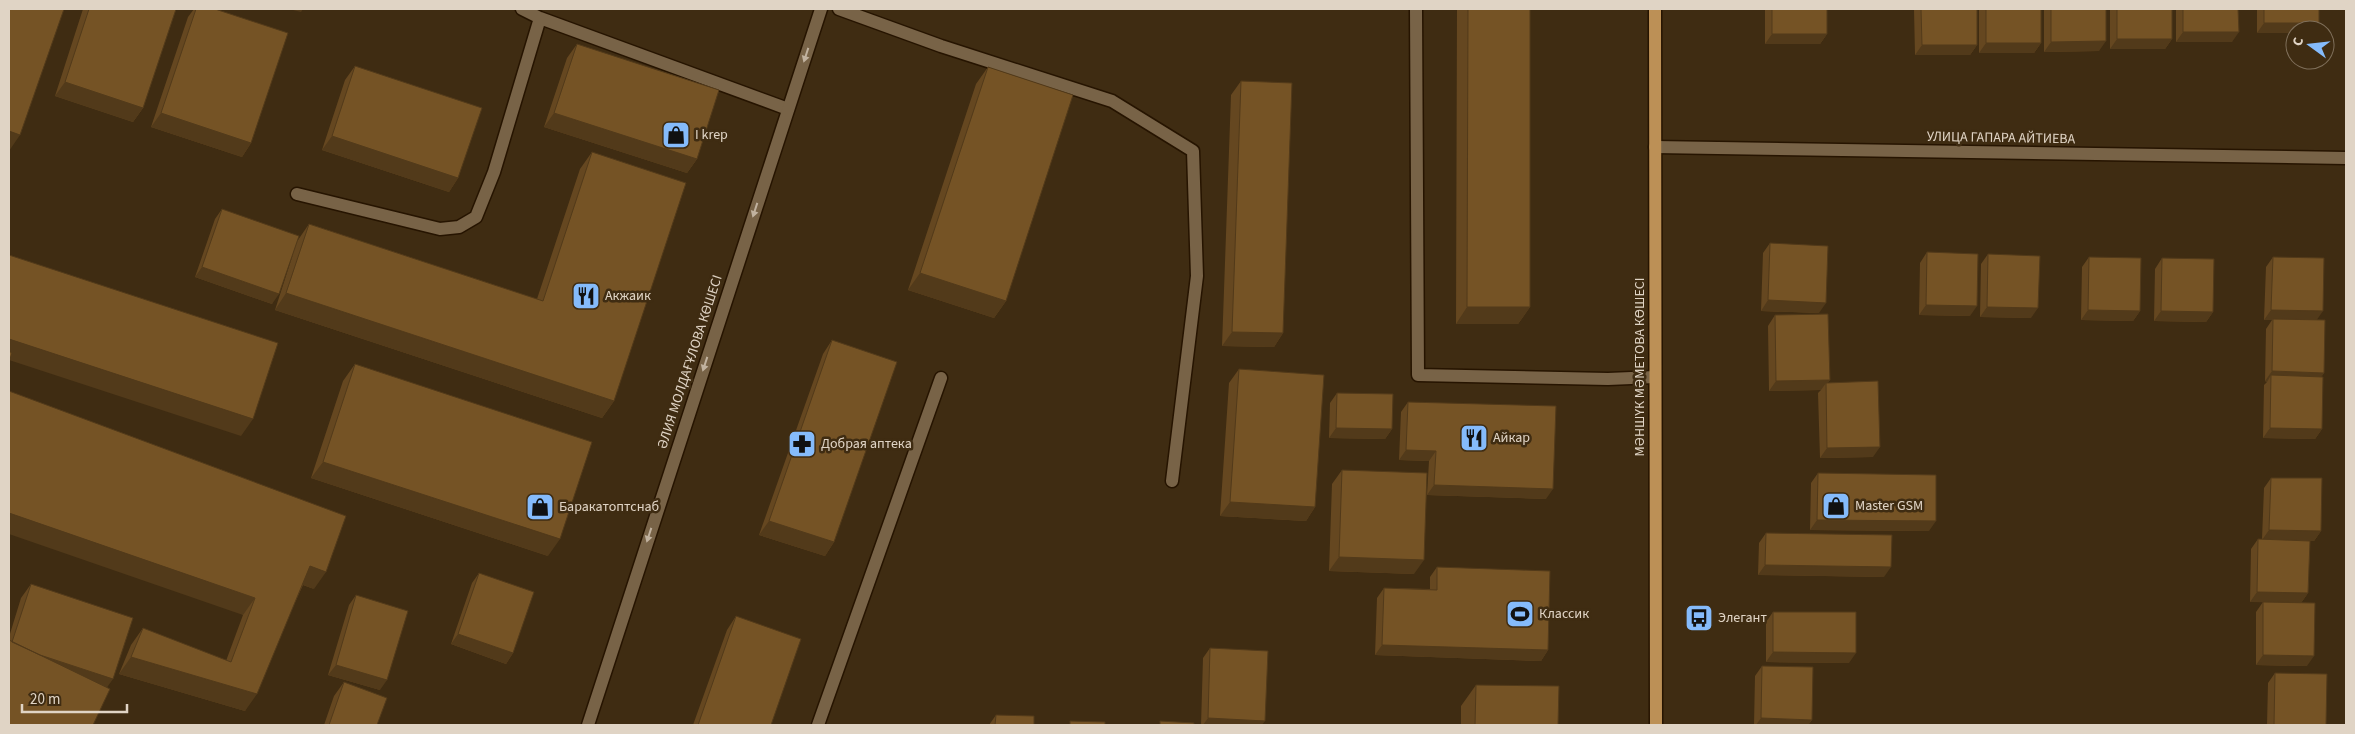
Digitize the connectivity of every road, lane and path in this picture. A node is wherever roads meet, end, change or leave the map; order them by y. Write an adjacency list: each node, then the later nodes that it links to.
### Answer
1 (522, 9): 6 (main road)
2 (821, 9): 7 (main road, ӘЛИЯ МОЛДАҒҰЛОВА КӨШЕСІ, one-way to 7)
3 (839, 9): 13 (main road)
4 (1416, 9): 11 (main road)
5 (1655, 9): 8 (main road, МӘНШҮК МӘМЕТОВА КӨШЕСІ)
6 (540, 18): 7 (main road); 10 (main road)
7 (788, 109): 14 (main road, ӘЛИЯ МОЛДАҒҰЛОВА КӨШЕСІ, one-way to 14)
8 (1655, 147): 9 (main road, УЛИЦА ГАПАРА АЙТИЕВА); 11 (main road, МӘНШҮК МӘМЕТОВА КӨШЕСІ)
9 (2346, 158)
10 (297, 194)
11 (1656, 377): 16 (main road, МӘНШҮК МӘМЕТОВА КӨШЕСІ)
12 (941, 378): 15 (main road)
13 (1172, 482)
14 (588, 725)
15 (818, 725)
16 (1656, 725)

